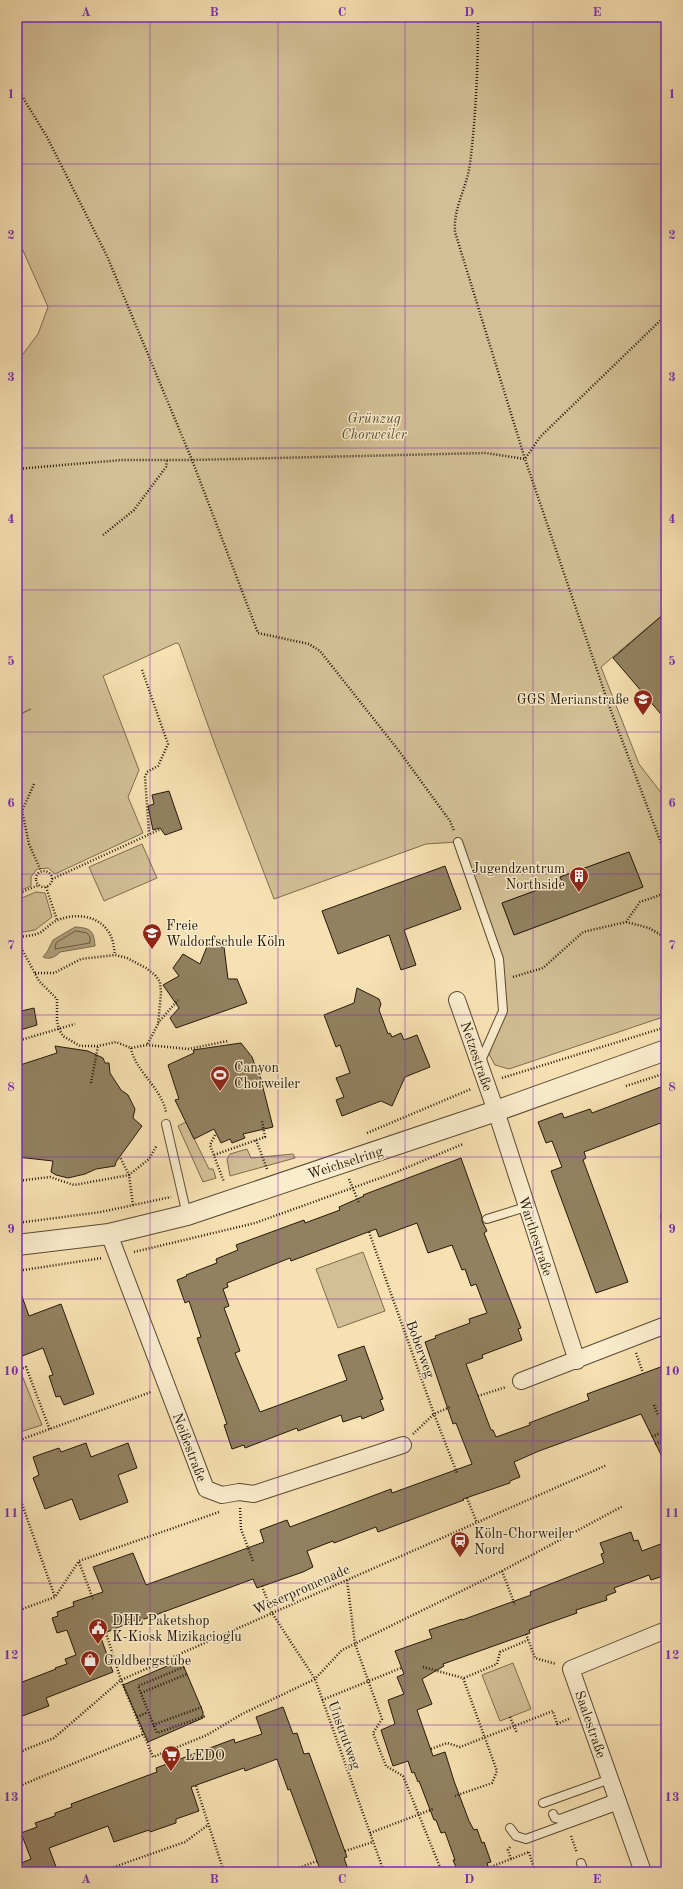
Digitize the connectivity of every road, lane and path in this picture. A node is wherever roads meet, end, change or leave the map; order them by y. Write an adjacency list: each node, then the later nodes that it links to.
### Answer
1 (478, 17): 4 (path)
2 (17, 88): 6 (path)
3 (666, 315): 4 (path)
4 (525, 459): 6 (path); 16 (path)
5 (167, 460): 6 (path); 7 (path); 8 (path)
6 (192, 460): 15 (path)
7 (17, 469)
8 (104, 536)
9 (142, 670): 14 (path)
10 (34, 784): 12 (path)
11 (17, 809): 12 (path)
12 (22, 811): 17 (path)
13 (161, 829): 14 (path)
14 (149, 834): 18 (path)
15 (458, 842): 30 (lane)
16 (666, 856)
17 (41, 871): 18 (path); 19 (path)
18 (52, 879): 20 (path)
19 (39, 885): 20 (path); 22 (path)
20 (46, 887): 23 (path)
21 (666, 893): 24 (path)
22 (17, 894)
23 (57, 920): 25 (path); 28 (path)
24 (626, 922): 26 (path); 30 (path)
25 (17, 937)
26 (666, 938)
27 (17, 940): 29 (path)
28 (116, 955): 29 (path); 34 (path)
29 (35, 973): 36 (path)
30 (500, 981): 43 (lane)
31 (178, 1000): 34 (path)
32 (457, 1000): 43 (street, Netzestraße)
33 (75, 1024): 36 (path)
34 (158, 1024): 39 (path)
35 (666, 1027): 45 (path)
36 (59, 1029): 37 (path); 40 (path)
37 (17, 1041)
38 (228, 1042): 39 (path)
39 (147, 1045): 41 (path)
40 (98, 1046): 41 (path); 44 (path)
41 (131, 1048): 48 (path)
42 (666, 1050): 46 (street, Weichselring)
43 (480, 1064): 45 (street, Netzestraße)
44 (91, 1083)
45 (486, 1083): 46 (street, Netzestraße); 50 (path)
46 (496, 1111): 54 (street, Weichselring); 66 (street, Warthestraße)
47 (262, 1121): 51 (path)
48 (166, 1124): 58 (path); 63 (lane)
49 (215, 1135): 52 (path)
50 (362, 1135)
51 (256, 1140): 52 (path); 56 (path)
52 (214, 1155): 61 (path)
53 (120, 1157): 58 (path)
54 (343, 1164): 64 (path); 67 (street, Weichselring)
55 (274, 1167): 56 (path)
56 (267, 1169): 57 (path)
57 (260, 1171)
58 (129, 1176): 60 (path); 65 (path)
59 (231, 1180): 61 (path)
60 (17, 1181)
61 (224, 1182): 62 (path)
62 (217, 1184)
63 (182, 1194): 65 (path); 67 (lane)
64 (358, 1203)
65 (133, 1205): 69 (path)
66 (526, 1207): 68 (lane); 75 (street, Warthestraße)
67 (186, 1215): 71 (street, Weichselring)
68 (487, 1219)
69 (17, 1223)
70 (369, 1232): 83 (path, Boberweg)
71 (108, 1234): 72 (street, Weichselring); 79 (street, Neißestraße)
72 (17, 1246)
73 (666, 1324): 74 (street)
74 (632, 1339): 75 (street); 77 (path)
75 (577, 1361): 78 (street)
76 (17, 1370): 85 (path)
77 (643, 1373)
78 (521, 1382): 80 (path)
79 (166, 1386): 85 (path); 91 (street, Neißestraße)
80 (478, 1396)
81 (654, 1405): 84 (path)
82 (450, 1407): 83 (path)
83 (434, 1414): 91 (path); 93 (path, Boberweg)
84 (658, 1415)
85 (50, 1430): 89 (path)
86 (666, 1430): 87 (path)
87 (652, 1437)
88 (666, 1439): 90 (path)
89 (17, 1442)
90 (656, 1444)
91 (403, 1445)
92 (607, 1465): 99 (path, Weserpromenade)
93 (457, 1473)
94 (17, 1490): 105 (path)
95 (467, 1498): 99 (path)
96 (623, 1506): 102 (path)
97 (233, 1507): 101 (path)
98 (225, 1510): 100 (path)
99 (477, 1523): 103 (path, Weserpromenade)
100 (79, 1561): 105 (path); 106 (path)
101 (253, 1561)
102 (502, 1571): 107 (path); 114 (path)
103 (347, 1580): 109 (path, Weserpromenade); 114 (path)
104 (262, 1586): 109 (path, Unstrutweg)
105 (55, 1597): 108 (path)
106 (93, 1599)
107 (515, 1605)
108 (17, 1611)
109 (272, 1613): 121 (path, Unstrutweg); 122 (path, Weserpromenade)
110 (104, 1627): 122 (path)
111 (661, 1632): 118 (street)
112 (526, 1634): 113 (path)
113 (528, 1640): 118 (path); 120 (path)
114 (355, 1644): 121 (path); 123 (path)
115 (184, 1667): 124 (path)
116 (423, 1667): 120 (path)
117 (401, 1668): 123 (path)
118 (571, 1669): 139 (street, Saalestraße)
119 (187, 1674): 124 (path)
120 (464, 1678): 136 (path)
121 (315, 1679): 125 (path, Unstrutweg); 135 (path)
122 (121, 1680): 129 (path); 138 (path, Weserpromenade)
123 (369, 1681): 125 (path); 146 (path)
124 (141, 1693): 127 (path)
125 (322, 1700): 150 (path, Unstrutweg)
126 (202, 1707): 132 (path)
127 (148, 1712): 129 (path); 132 (path)
128 (205, 1716): 132 (path)
129 (137, 1717): 135 (path)
130 (510, 1717): 133 (path)
131 (557, 1724): 133 (path)
132 (153, 1725)
133 (514, 1726): 134 (path); 136 (path)
134 (516, 1733)
135 (144, 1734): 141 (path)
136 (484, 1738): 137 (path); 142 (path)
137 (431, 1749)
138 (17, 1753)
139 (610, 1779): 143 (street, Saalestraße); 144 (lane)
140 (196, 1786): 148 (path)
141 (17, 1787)
142 (455, 1796)
143 (618, 1801): 147 (lane); 149 (lane); 167 (street, Saalestraße)
144 (543, 1803)
145 (433, 1809): 146 (path)
146 (418, 1814): 150 (path); 164 (path)
147 (553, 1814)
148 (208, 1825): 160 (path); 161 (path)
149 (510, 1828)
150 (370, 1833): 152 (path, Unstrutweg)
151 (571, 1836): 158 (path)
152 (373, 1842): 154 (path); 163 (path, Unstrutweg)
153 (508, 1850): 156 (path)
154 (345, 1851)
155 (529, 1852): 165 (path)
156 (511, 1859)
157 (317, 1861): 162 (path)
158 (580, 1863): 166 (lane)
159 (666, 1870): 168 (path)
160 (106, 1872)
161 (224, 1872)
162 (288, 1872)
163 (384, 1872)
164 (442, 1872)
165 (535, 1872)
166 (584, 1872)
167 (643, 1872)
168 (660, 1872)

